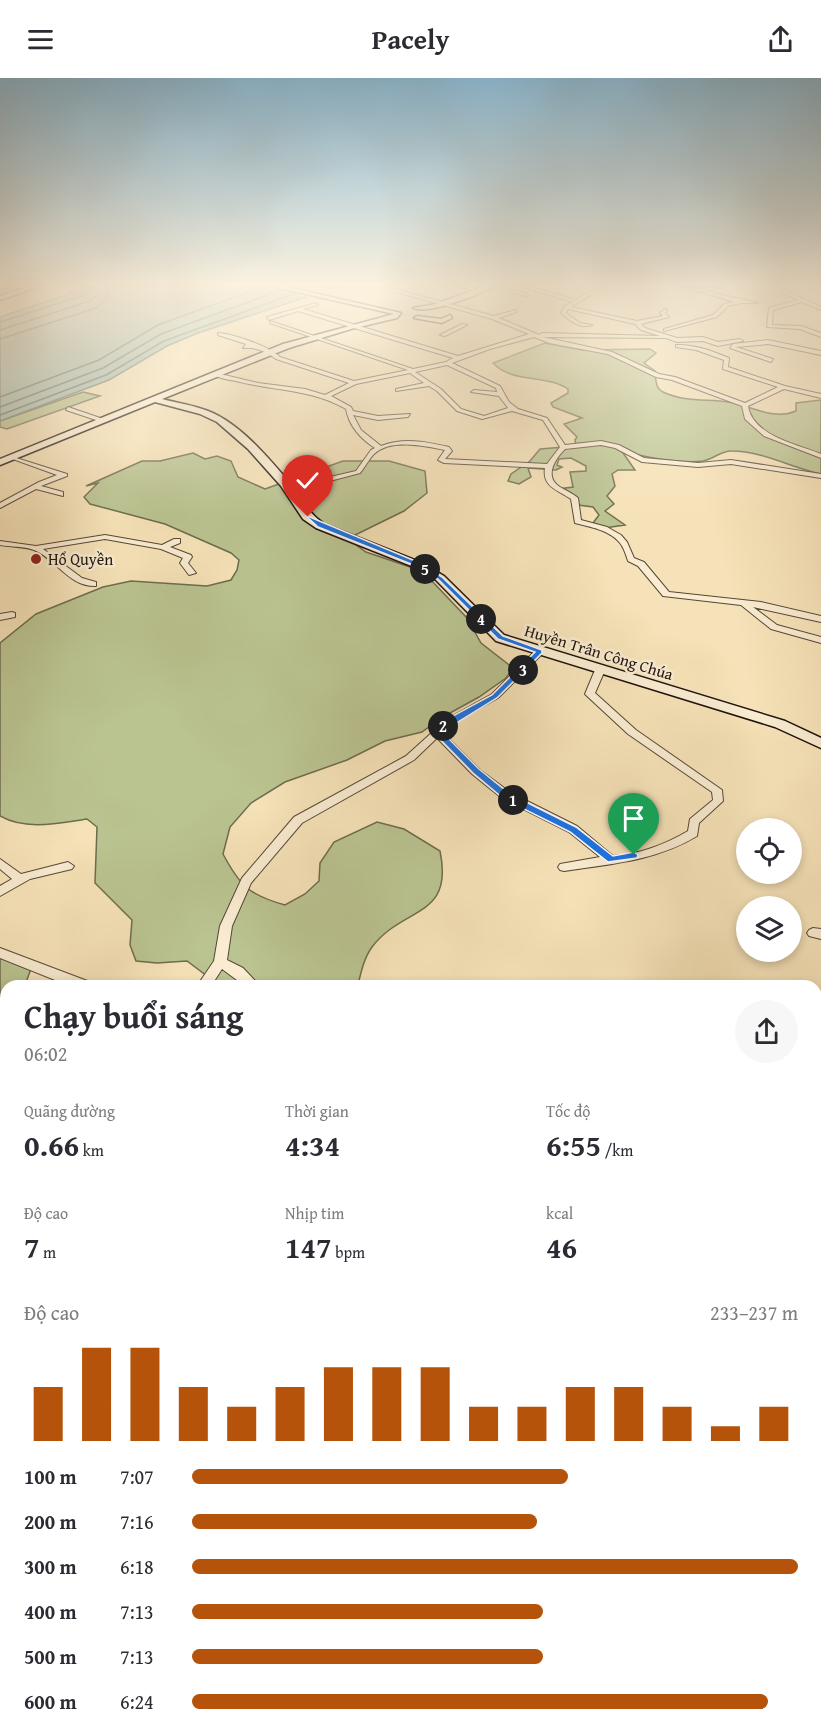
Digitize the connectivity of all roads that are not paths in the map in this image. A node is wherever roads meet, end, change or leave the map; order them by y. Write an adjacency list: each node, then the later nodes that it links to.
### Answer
1 (246, 362): 8 (street)
2 (291, 362): 9 (street)
3 (389, 362): 7 (street)
4 (630, 362): 18 (street)
5 (726, 362): 11 (street)
6 (448, 363): 7 (street); 14 (street)
7 (410, 370): 9 (street); 10 (street)
8 (216, 375): 16 (street); 17 (street)
9 (354, 383): 16 (street)
10 (429, 384): 12 (street); 20 (street)
11 (783, 387): 15 (street); 18 (street)
12 (398, 390)
13 (474, 392): 14 (street)
14 (500, 394): 20 (street)
15 (821, 396)
16 (325, 397): 21 (street)
17 (156, 400): 23 (street); 34 (street, Huyền Trân Công Chúa)
18 (745, 405): 28 (street)
19 (68, 409): 23 (street)
20 (512, 410): 26 (street)
21 (350, 412): 22 (street); 27 (street)
22 (408, 415)
23 (104, 421): 29 (street)
24 (386, 434): 25 (street)
25 (398, 442): 27 (street); 31 (street)
26 (563, 447): 31 (street); 32 (street)
27 (380, 448): 34 (street)
28 (821, 456)
29 (12, 457): 30 (street); 33 (street)
30 (0, 462)
31 (548, 466): 43 (street)
32 (821, 476)
33 (35, 486): 35 (street); 36 (street)
34 (286, 486): 48 (street, Huyền Trân Công Chúa)
35 (60, 494)
36 (0, 506)
37 (177, 541): 39 (street)
38 (0, 543): 40 (street)
39 (164, 547): 40 (street); 41 (street)
40 (36, 548): 42 (street)
41 (192, 573)
42 (93, 584)
43 (744, 604): 46 (street); 47 (street)
44 (12, 615): 45 (street)
45 (0, 617)
46 (821, 619)
47 (821, 640)
48 (539, 652): 49 (street, Huyền Trân Công Chúa); 50 (street)
49 (600, 670): 51 (street, Huyền Trân Công Chúa); 52 (street)
50 (437, 732): 52 (street); 59 (street)
51 (821, 744)
52 (611, 860): 55 (street)
53 (0, 863): 56 (street)
54 (68, 866): 56 (street)
55 (564, 867)
56 (20, 879): 57 (street)
57 (0, 892)
58 (0, 953): 60 (street)
59 (220, 962): 61 (street); 62 (street)
60 (70, 980)
61 (207, 980)
62 (247, 980)

